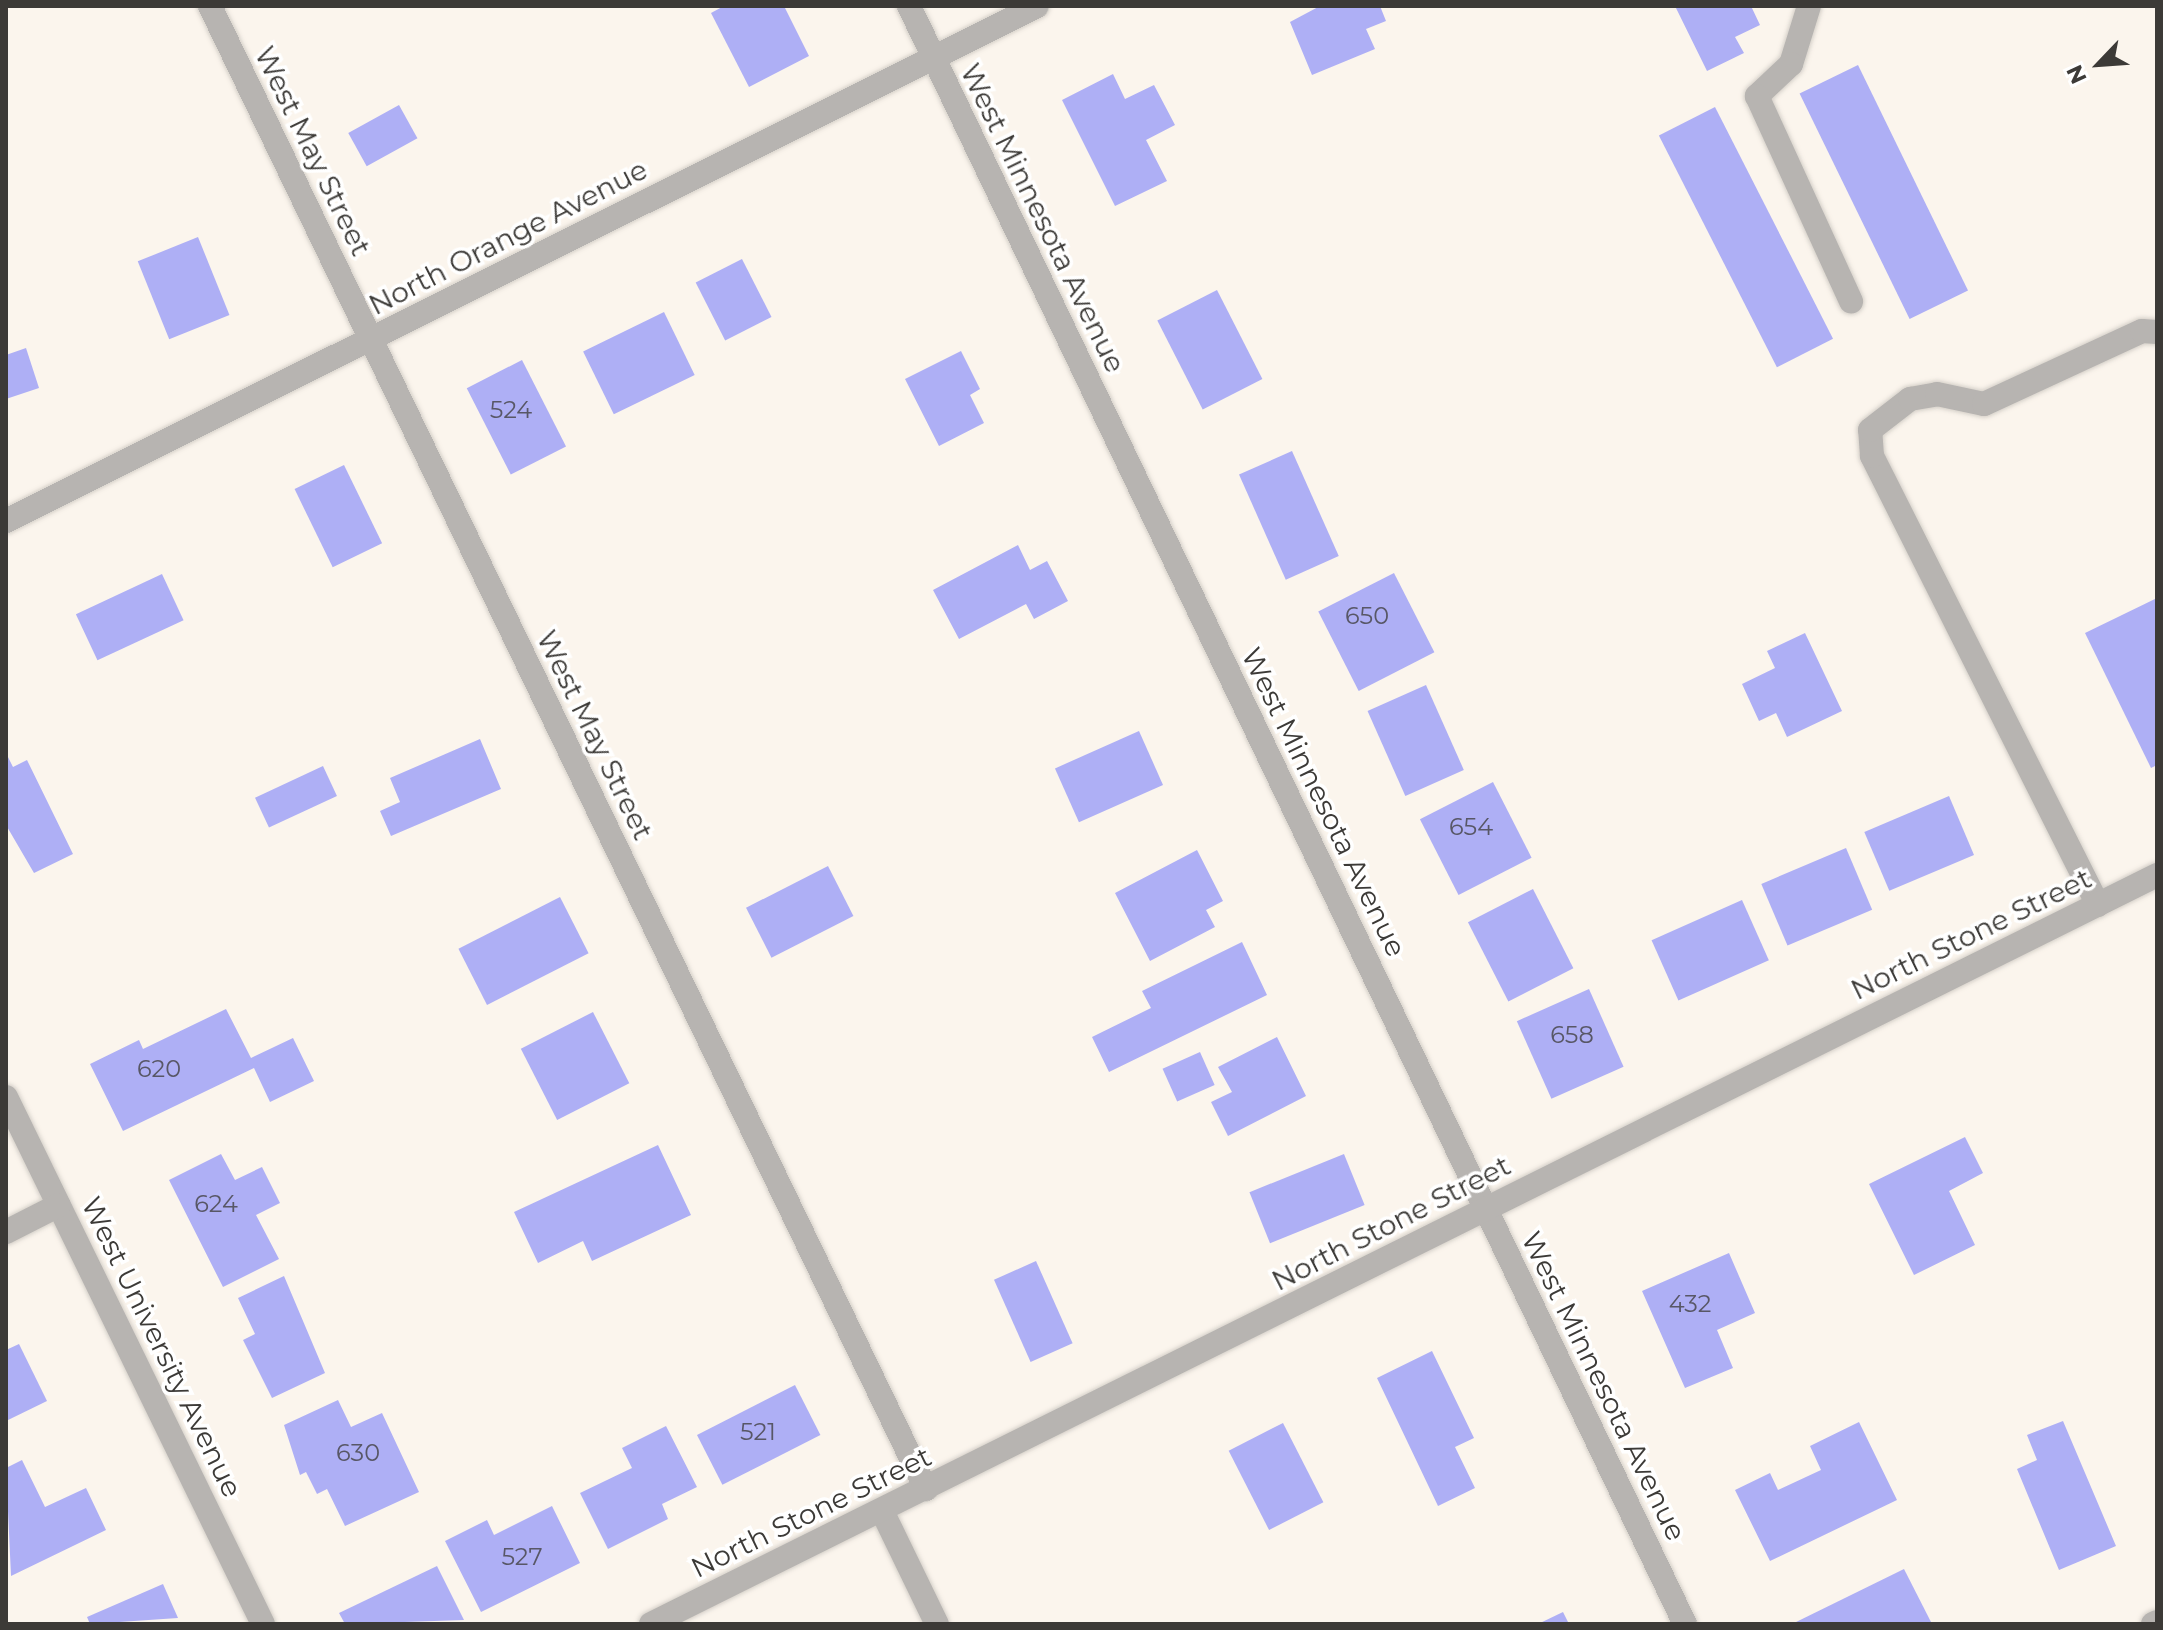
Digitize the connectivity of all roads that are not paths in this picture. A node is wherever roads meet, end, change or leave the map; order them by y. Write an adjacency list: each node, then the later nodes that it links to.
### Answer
1 (210, 6): 8 (street, West May Street)
2 (909, 6): 5 (street, West Minnesota Avenue)
3 (1037, 6): 5 (street, North Orange Avenue)
4 (1809, 6): 6 (street)
5 (933, 57): 8 (street, North Orange Avenue); 14 (street, West Minnesota Avenue)
6 (1851, 301)
7 (2157, 332): 11 (street)
8 (371, 340): 9 (street, North Orange Avenue); 16 (street, West May Street)
9 (6, 521)
10 (2157, 875): 11 (street, North Stone Street)
11 (2098, 905): 14 (street, North Stone Street)
12 (6, 1097): 13 (street, West University Avenue)
13 (59, 1205): 15 (street); 18 (street, West University Avenue)
14 (1486, 1209): 16 (street, North Stone Street); 21 (street, West Minnesota Avenue)
15 (6, 1232)
16 (926, 1489): 17 (street, North Stone Street)
17 (883, 1513): 19 (street, North Stone Street); 20 (street)
18 (263, 1624)
19 (651, 1624)
20 (937, 1624)
21 (1685, 1624)

